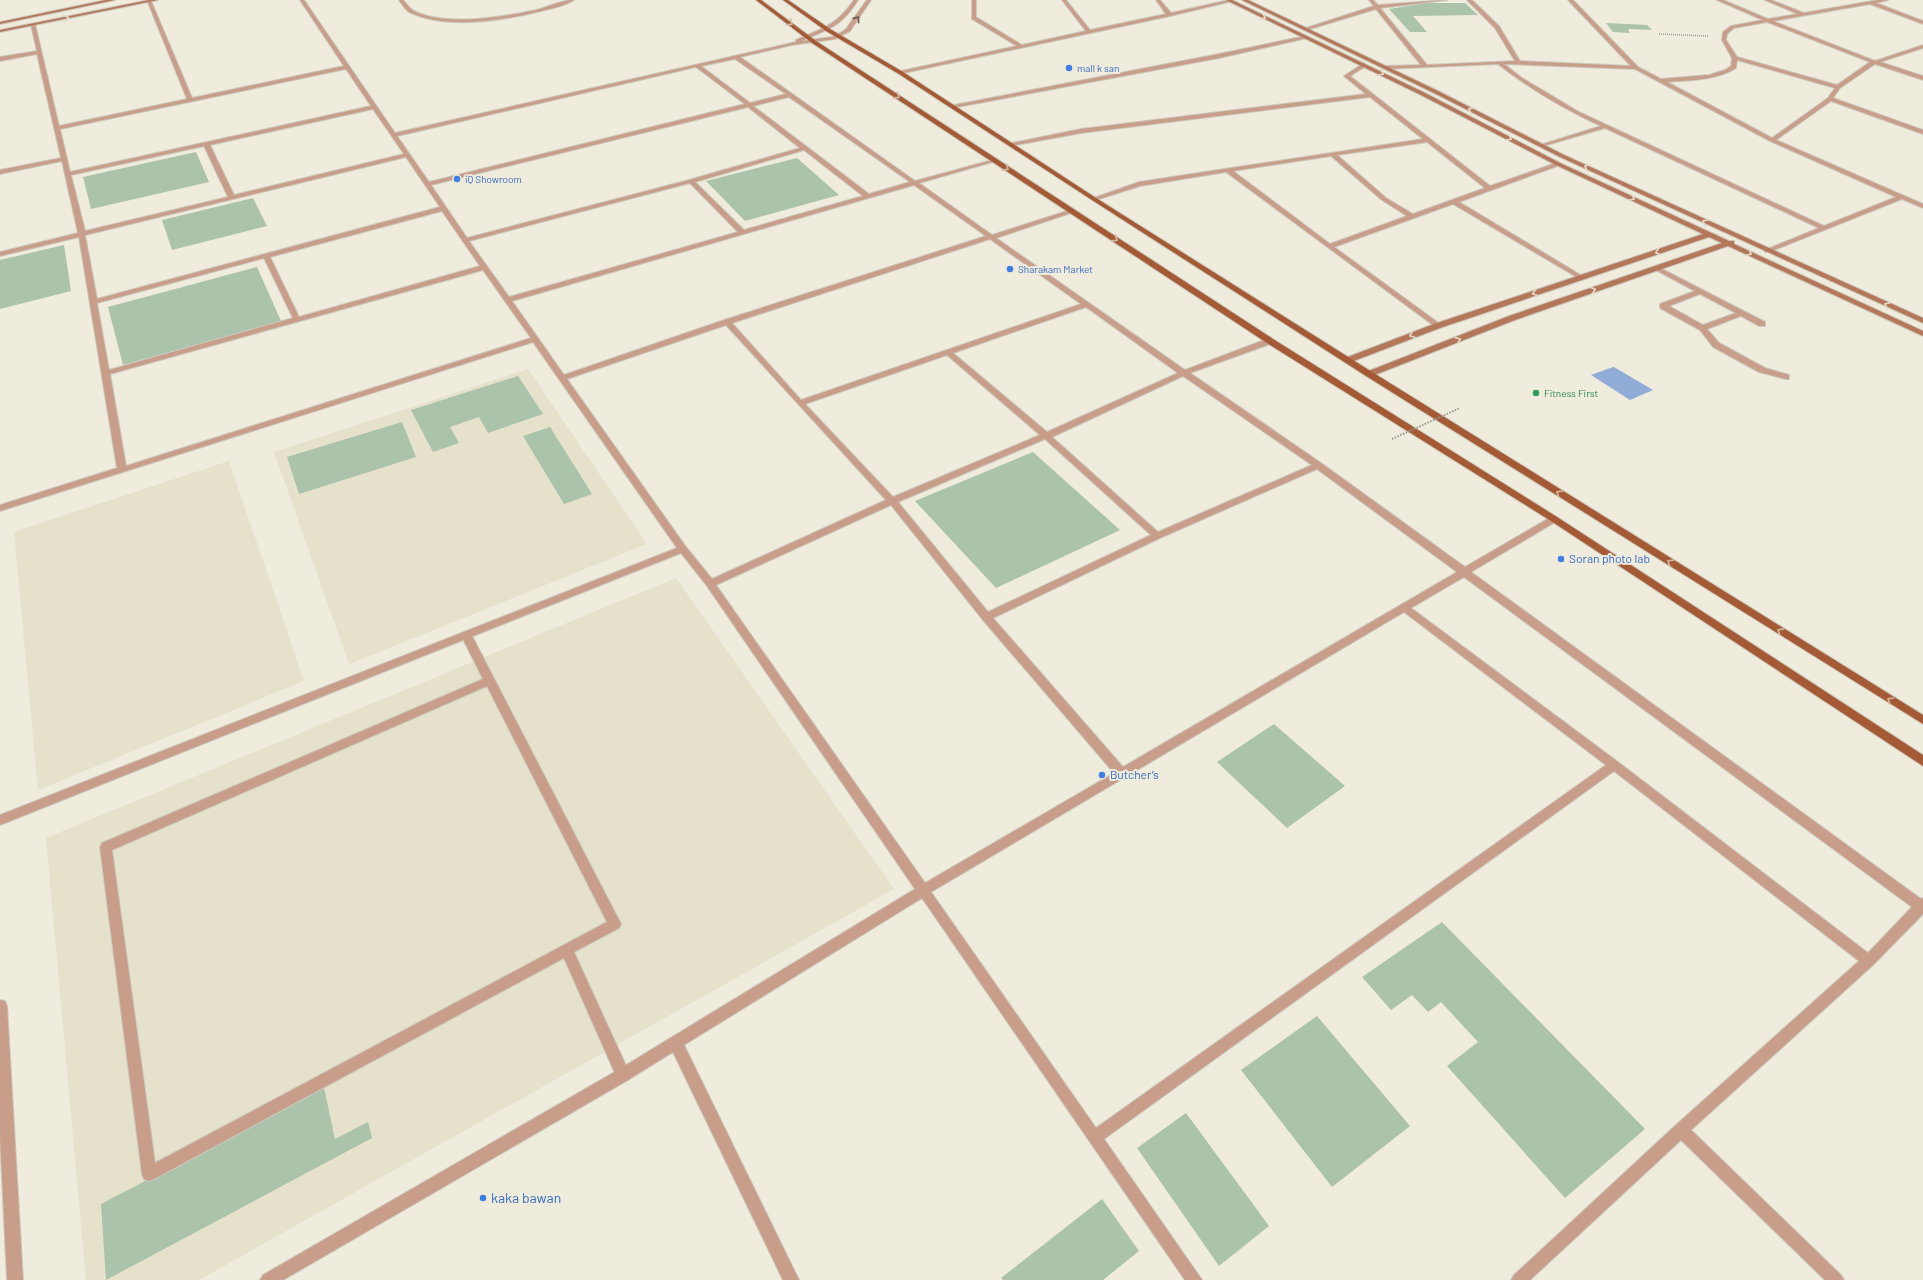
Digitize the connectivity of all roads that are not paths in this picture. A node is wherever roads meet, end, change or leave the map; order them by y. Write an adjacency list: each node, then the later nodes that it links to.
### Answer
1 (113, 0): 26 (street)
2 (156, 0): 23 (street)
3 (302, 0): 57 (street)
4 (401, 0): 5 (street)
5 (572, 0)
6 (758, 0): 42 (main road, one-way to 42)
7 (785, 0): 37 (main road)
8 (856, 0): 37 (street)
9 (869, 0): 40 (street, one-way to 9)
10 (974, 0): 46 (street)
11 (1064, 0): 39 (street)
12 (1158, 0): 28 (street)
13 (1244, 0): 36 (street)
14 (1371, 0): 25 (street)
15 (1445, 0): 25 (street)
16 (1469, 0): 52 (street)
17 (1570, 0): 59 (street)
18 (1719, 0): 31 (street)
19 (1767, 0): 27 (street)
20 (1861, 0): 24 (street)
21 (1886, 0): 24 (street)
22 (1230, 1): 28 (street); 41 (street, one-way to 41)
23 (149, 2): 30 (street, one-way to 23); 67 (street)
24 (1870, 3): 27 (street); 33 (street)
25 (1376, 7): 36 (street); 56 (street)
26 (42, 14): 29 (street); 30 (street)
27 (1804, 14): 31 (street)
28 (1170, 15): 39 (street)
29 (27, 18): 32 (street); 35 (street)
30 (51, 21): 34 (street)
31 (1767, 21): 49 (street); 53 (street)
32 (0, 23)
33 (1923, 23)
34 (33, 25): 35 (street); 47 (street)
35 (25, 26): 38 (street)
36 (1305, 29): 58 (street)
37 (828, 30): 40 (main road); 42 (street)
38 (0, 31)
39 (1090, 32): 46 (street)
40 (839, 36): 43 (street); 60 (main road)
41 (1305, 36): 54 (street); 69 (street)
42 (808, 37): 43 (main road); 44 (street)
43 (814, 42): 44 (street); 84 (main road, one-way to 84)
44 (792, 44): 48 (street)
45 (1923, 46): 53 (street)
46 (1022, 47): 60 (street)
47 (40, 52): 50 (street); 72 (street)
48 (736, 57): 55 (street); 65 (street)
49 (1735, 58): 62 (street); 63 (street)
50 (0, 59)
51 (1498, 62): 52 (street); 56 (street); 71 (street)
52 (1518, 62): 59 (street)
53 (1874, 63): 61 (street); 63 (street)
54 (1364, 64): 64 (street); 85 (street, one-way to 85)
55 (698, 66): 68 (street); 74 (street)
56 (1425, 66): 58 (street)
57 (347, 67): 67 (street); 70 (street)
58 (1386, 68): 79 (street, one-way to 58)
59 (1636, 68): 62 (street)
60 (901, 73): 69 (main road)
61 (1923, 78)
62 (1660, 81): 76 (street)
63 (1838, 87): 66 (street)
64 (1370, 95): 75 (street); 78 (street)
65 (790, 96): 68 (street); 90 (street)
66 (1830, 99): 73 (street); 76 (street)
67 (190, 100): 72 (street)
68 (749, 106): 80 (street); 91 (street)
69 (952, 106): 78 (main road)
70 (374, 107): 74 (street); 77 (street)
71 (1604, 126): 79 (street); 102 (street)
72 (57, 128): 83 (street)
73 (1923, 132)
74 (393, 135): 82 (street)
75 (1427, 140): 81 (street); 92 (street)
76 (1772, 140): 94 (street)
77 (206, 143): 88 (street); 95 (street)
78 (1010, 144): 96 (main road)
79 (1542, 146): 103 (street, one-way to 79)
80 (804, 148): 89 (street); 93 (street)
81 (1332, 154): 86 (street); 101 (street)
82 (407, 155): 91 (street); 95 (street)
83 (64, 159): 87 (street); 88 (street)
84 (994, 160): 90 (street); 100 (main road, one-way to 100)
85 (1558, 164): 92 (street); 106 (street, one-way to 106)
86 (1227, 170): 96 (street); 111 (street)
87 (0, 172)
88 (68, 174): 105 (street)
89 (690, 181): 104 (street); 109 (street)
90 (914, 182): 93 (street); 107 (street)
91 (427, 184): 99 (street)
92 (1490, 189): 97 (street)
93 (867, 196): 104 (street)
94 (1901, 197): 98 (street); 102 (street)
95 (232, 198): 105 (street)
96 (1094, 199): 133 (main road)
97 (1455, 202): 101 (street); 117 (street)
98 (1923, 206)
99 (444, 208): 109 (street); 114 (street)
100 (1072, 211): 107 (street); 131 (main road, one-way to 131)
101 (1413, 217): 111 (street)
102 (1824, 228): 112 (street)
103 (1722, 230): 106 (street); 108 (street)
104 (742, 232): 119 (street)
105 (82, 234): 113 (street); 120 (street)
106 (1708, 235): 110 (street); 117 (street, one-way to 117)
107 (991, 236): 121 (street); 125 (street)
108 (1740, 238): 110 (street); 112 (street)
109 (465, 240): 115 (street)
110 (1728, 244): 116 (street); 129 (street, one-way to 129)
111 (1330, 246): 127 (street)
112 (1768, 251): 124 (street, one-way to 112)
113 (0, 254)
114 (266, 256): 120 (street); 123 (street)
115 (485, 267): 119 (street); 123 (street)
116 (1656, 268): 118 (street); 136 (street, one-way to 116)
117 (1582, 278): 127 (street, one-way to 127)
118 (1702, 291): 122 (street); 128 (street)
119 (508, 300): 130 (street)
120 (93, 302): 134 (street)
121 (1087, 304): 132 (street); 135 (street)
122 (1742, 313): 126 (street); 128 (street)
123 (297, 319): 134 (street)
124 (1923, 321)
125 (727, 322): 138 (street); 139 (street)
126 (1762, 324)
127 (1437, 326): 133 (street, one-way to 133)
128 (1703, 328): 137 (street)
129 (1923, 334)
130 (536, 339): 138 (street); 142 (street)
131 (1270, 341): 135 (street); 145 (main road)
132 (948, 352): 139 (street); 140 (street)
133 (1348, 360): 136 (main road)
134 (105, 373): 142 (street)
135 (1184, 373): 140 (street); 141 (street)
136 (1369, 374): 154 (main road, one-way to 136)
137 (1786, 377)
138 (563, 378): 147 (street)
139 (800, 403): 143 (street)
140 (1046, 436): 143 (street); 146 (street)
141 (1318, 465): 146 (street); 148 (street)
142 (122, 470): 144 (street)
143 (892, 501): 149 (street); 151 (street)
144 (0, 508)
145 (1554, 519): 148 (street); 155 (main road)
146 (1157, 536): 151 (street)
147 (683, 549): 149 (street); 152 (street)
148 (1465, 571): 150 (street); 160 (street)
149 (710, 584): 159 (street)
150 (1404, 607): 156 (street); 157 (street)
151 (986, 617): 157 (street)
152 (466, 635): 153 (street); 158 (street)
153 (490, 680): 161 (street); 161 (street)
154 (1923, 720)
155 (1923, 761)
156 (1614, 765): 162 (street); 167 (street)
157 (1122, 774): 159 (street)
158 (0, 820)
159 (923, 891): 164 (street); 167 (street)
160 (1922, 906): 162 (street)
161 (567, 950): 165 (street)
162 (1869, 961): 166 (street)
163 (0, 1006): 168 (street)
164 (676, 1042): 165 (street); 170 (street)
165 (623, 1075): 169 (street)
166 (1681, 1130): 172 (street); 173 (street)
167 (1094, 1138): 171 (street)
168 (15, 1280)
169 (268, 1280)
170 (791, 1280)
171 (1194, 1280)
172 (1519, 1280)
173 (1836, 1280)

